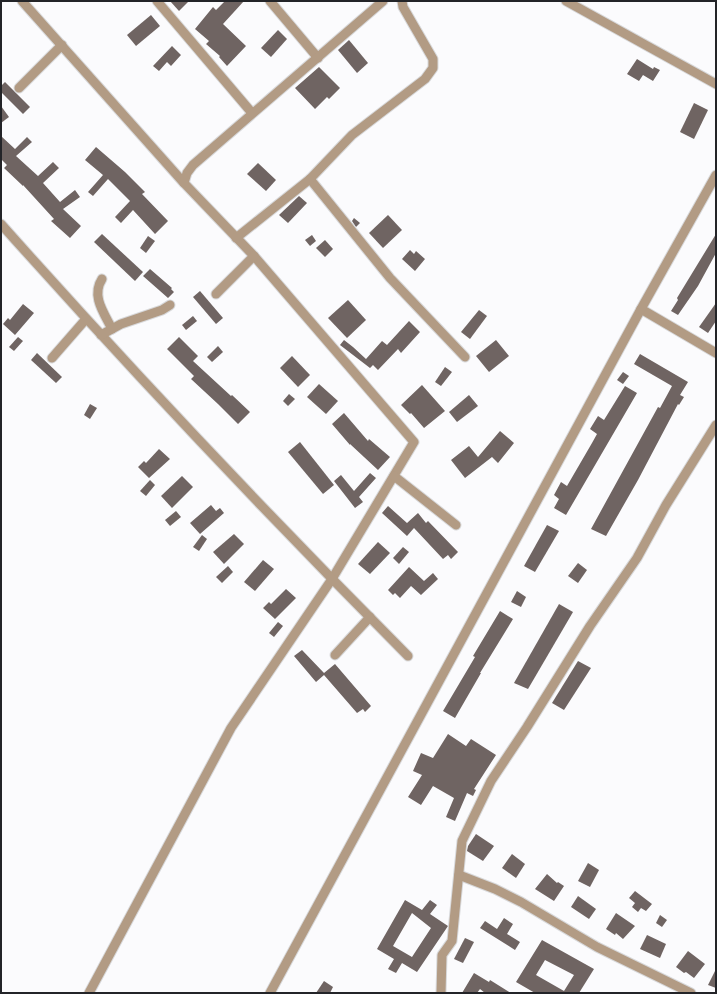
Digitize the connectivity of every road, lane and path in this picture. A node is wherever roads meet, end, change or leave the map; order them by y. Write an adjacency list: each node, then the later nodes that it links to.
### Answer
1 (22, 1): 7 (street)
2 (157, 1): 11 (street)
3 (270, 1): 8 (street)
4 (383, 1): 8 (street)
5 (400, 2): 13 (street)
6 (570, 2): 9 (street)
7 (62, 45): 10 (street); 14 (street)
8 (318, 58): 11 (street)
9 (716, 84)
10 (19, 88)
11 (252, 113): 14 (street)
12 (716, 174): 21 (street)
13 (310, 179): 16 (street); 26 (street)
14 (184, 183): 16 (street)
15 (1, 224): 22 (street)
16 (236, 238): 17 (street)
17 (254, 256): 19 (street); 29 (street)
18 (102, 279): 23 (street)
19 (216, 294)
20 (170, 305): 23 (street)
21 (641, 309): 25 (street); 37 (street)
22 (86, 319): 24 (street); 27 (street)
23 (112, 329): 24 (street)
24 (101, 335): 31 (street)
25 (716, 353)
26 (465, 357)
27 (52, 358)
28 (716, 426): 35 (street)
29 (394, 476): 30 (street); 31 (street)
30 (456, 525)
31 (332, 579): 32 (street); 36 (street)
32 (370, 617): 33 (street); 34 (street)
33 (335, 655)
34 (408, 656)
35 (458, 875): 38 (street); 39 (street)
36 (89, 993)
37 (270, 993)
38 (441, 993)
39 (691, 993)

